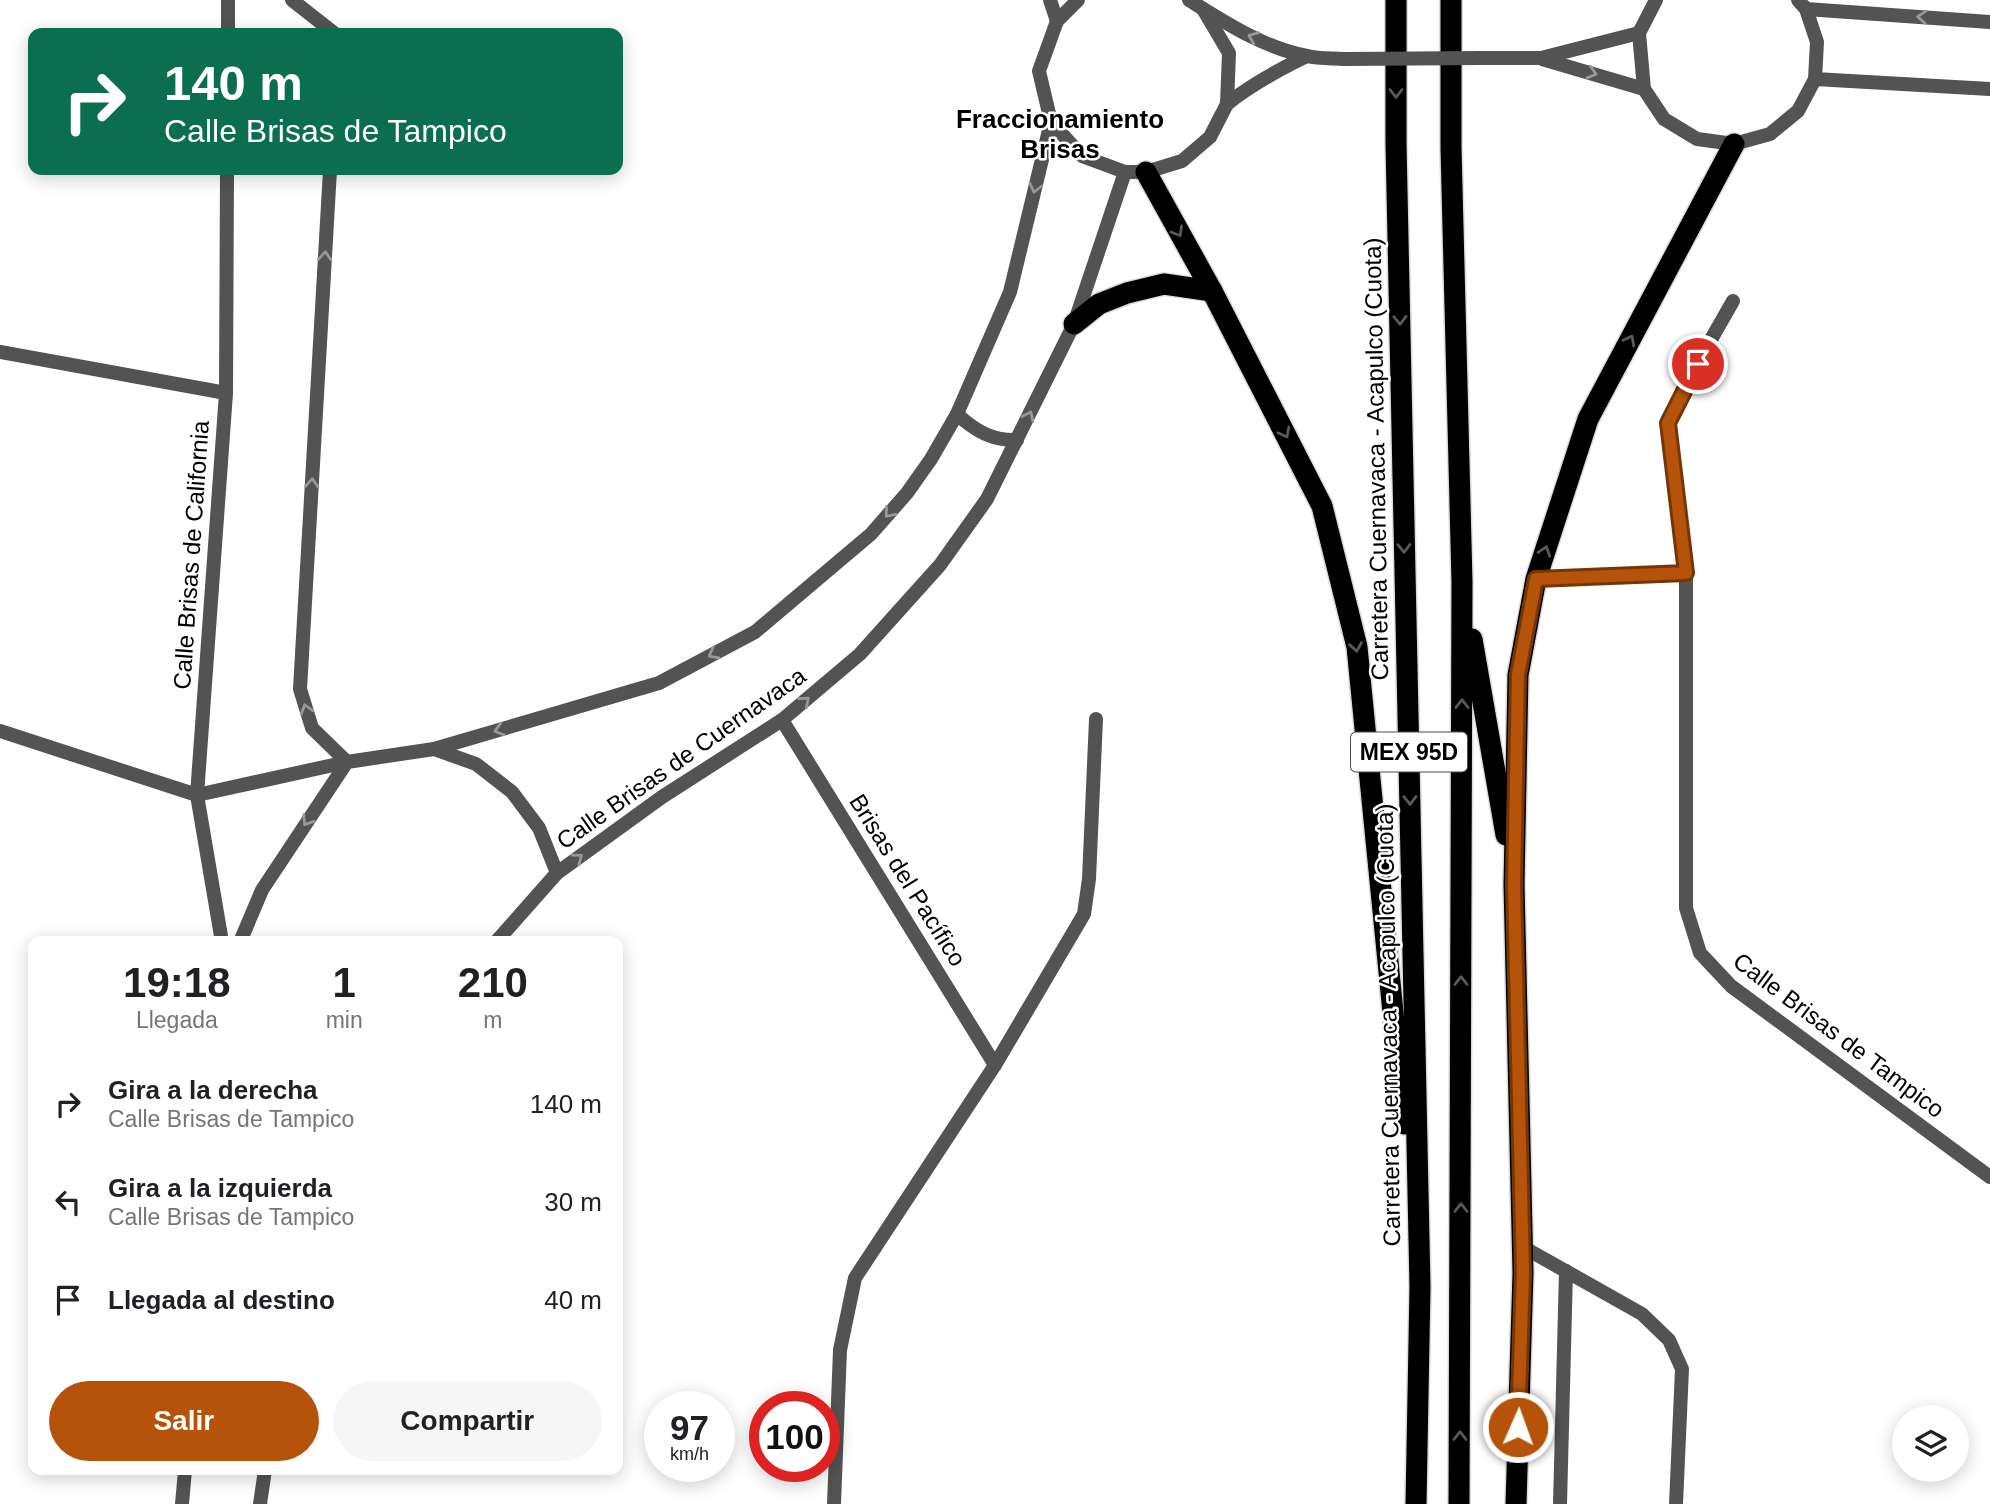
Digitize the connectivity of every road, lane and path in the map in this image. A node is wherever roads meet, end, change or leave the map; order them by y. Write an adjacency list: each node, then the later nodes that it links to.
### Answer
1 (228, 0): 13 (street)
2 (292, 0): 14 (street)
3 (1050, 0): 11 (street)
4 (1077, 0): 11 (street)
5 (1189, 0): 10 (street)
6 (1396, 0): 52 (highway, Carretera Cuernavaca - Acapulco (Cuota) / MEX 95D, one-way to 52)
7 (1451, 0): 36 (highway, MEX 95D)
8 (1656, 0): 15 (street)
9 (1802, 4): 12 (street, one-way to 9); 18 (street)
10 (1203, 9): 16 (street, one-way to 10); 21 (street)
11 (1057, 21): 22 (street)
12 (1990, 22)
13 (228, 28)
14 (328, 28)
15 (1639, 33): 17 (street); 19 (street)
16 (1307, 56): 17 (street, bridge); 21 (street)
17 (1541, 58): 19 (street, one-way to 19)
18 (1815, 79): 20 (street); 23 (street)
19 (1644, 89): 23 (street)
20 (1990, 89)
21 (1227, 104): 24 (street)
22 (1051, 122): 24 (street); 32 (street, one-way to 32)
23 (1734, 144): 35 (highway, one-way to 23)
24 (1135, 172): 27 (highway, one-way to 27); 29 (street, Calle Brisas de Cuernavaca)
25 (227, 175): 31 (street, Calle Brisas de California)
26 (330, 175): 41 (street, one-way to 26)
27 (1212, 290): 29 (highway); 52 (highway, one-way to 52)
28 (1733, 301): 34 (street, Calle Brisas de Tampico)
29 (1074, 324): 33 (street, Calle Brisas de Cuernavaca, one-way to 29)
30 (0, 352): 31 (street)
31 (226, 393): 42 (street, Calle Brisas de California)
32 (957, 414): 33 (street); 40 (street, one-way to 40)
33 (1017, 440): 38 (street, Calle Brisas de Cuernavaca, one-way to 33)
34 (1686, 573): 35 (street); 49 (street, Calle Brisas de Tampico)
35 (1536, 579): 44 (highway)
36 (1462, 582): 44 (highway); 59 (highway, MEX 95D, one-way to 36)
37 (1096, 719): 48 (street)
38 (782, 720): 43 (street, Calle Brisas de Cuernavaca, one-way to 38); 48 (street, Brisas del Pacífico)
39 (0, 732): 42 (street)
40 (434, 749): 41 (street); 43 (street)
41 (347, 762): 42 (street); 46 (street, one-way to 46)
42 (197, 795): 45 (street, Calle Brisas de California)
43 (557, 873): 47 (street, Calle Brisas de Cuernavaca)
44 (1514, 885): 50 (highway)
45 (221, 936)
46 (243, 936)
47 (501, 936)
48 (995, 1065): 57 (street)
49 (1990, 1177)
50 (1523, 1247): 51 (street); 60 (highway)
51 (1566, 1271): 61 (street); 62 (street)
52 (1420, 1287): 58 (highway, Carretera Cuernavaca - Acapulco (Cuota) / MEX 95D)
53 (185, 1475): 55 (street)
54 (264, 1475): 56 (street)
55 (182, 1504)
56 (260, 1504)
57 (834, 1504)
58 (1416, 1504)
59 (1459, 1504)
60 (1516, 1504)
61 (1560, 1504)
62 (1676, 1504)

